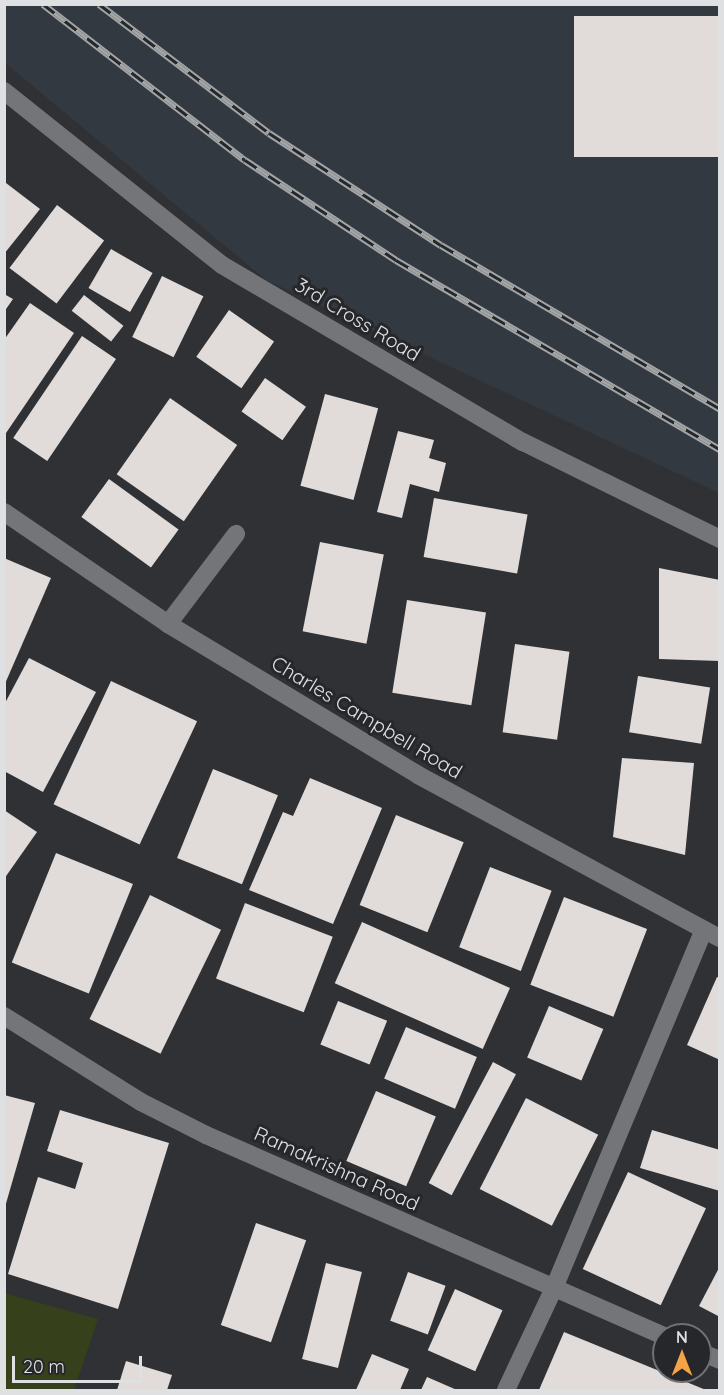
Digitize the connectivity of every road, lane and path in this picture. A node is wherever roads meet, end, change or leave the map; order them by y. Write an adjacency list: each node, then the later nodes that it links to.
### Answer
1 (4, 91): 4 (street, 3rd Cross Road)
2 (4, 512): 5 (street, Charles Campbell Road)
3 (236, 534): 5 (street)
4 (720, 539)
5 (168, 624): 6 (street, Charles Campbell Road)
6 (711, 935): 8 (street)
7 (4, 1016): 8 (street, Ramakrishna Road)
8 (554, 1288): 9 (street, Ramakrishna Road); 10 (street)
9 (652, 1331)
10 (506, 1390)

